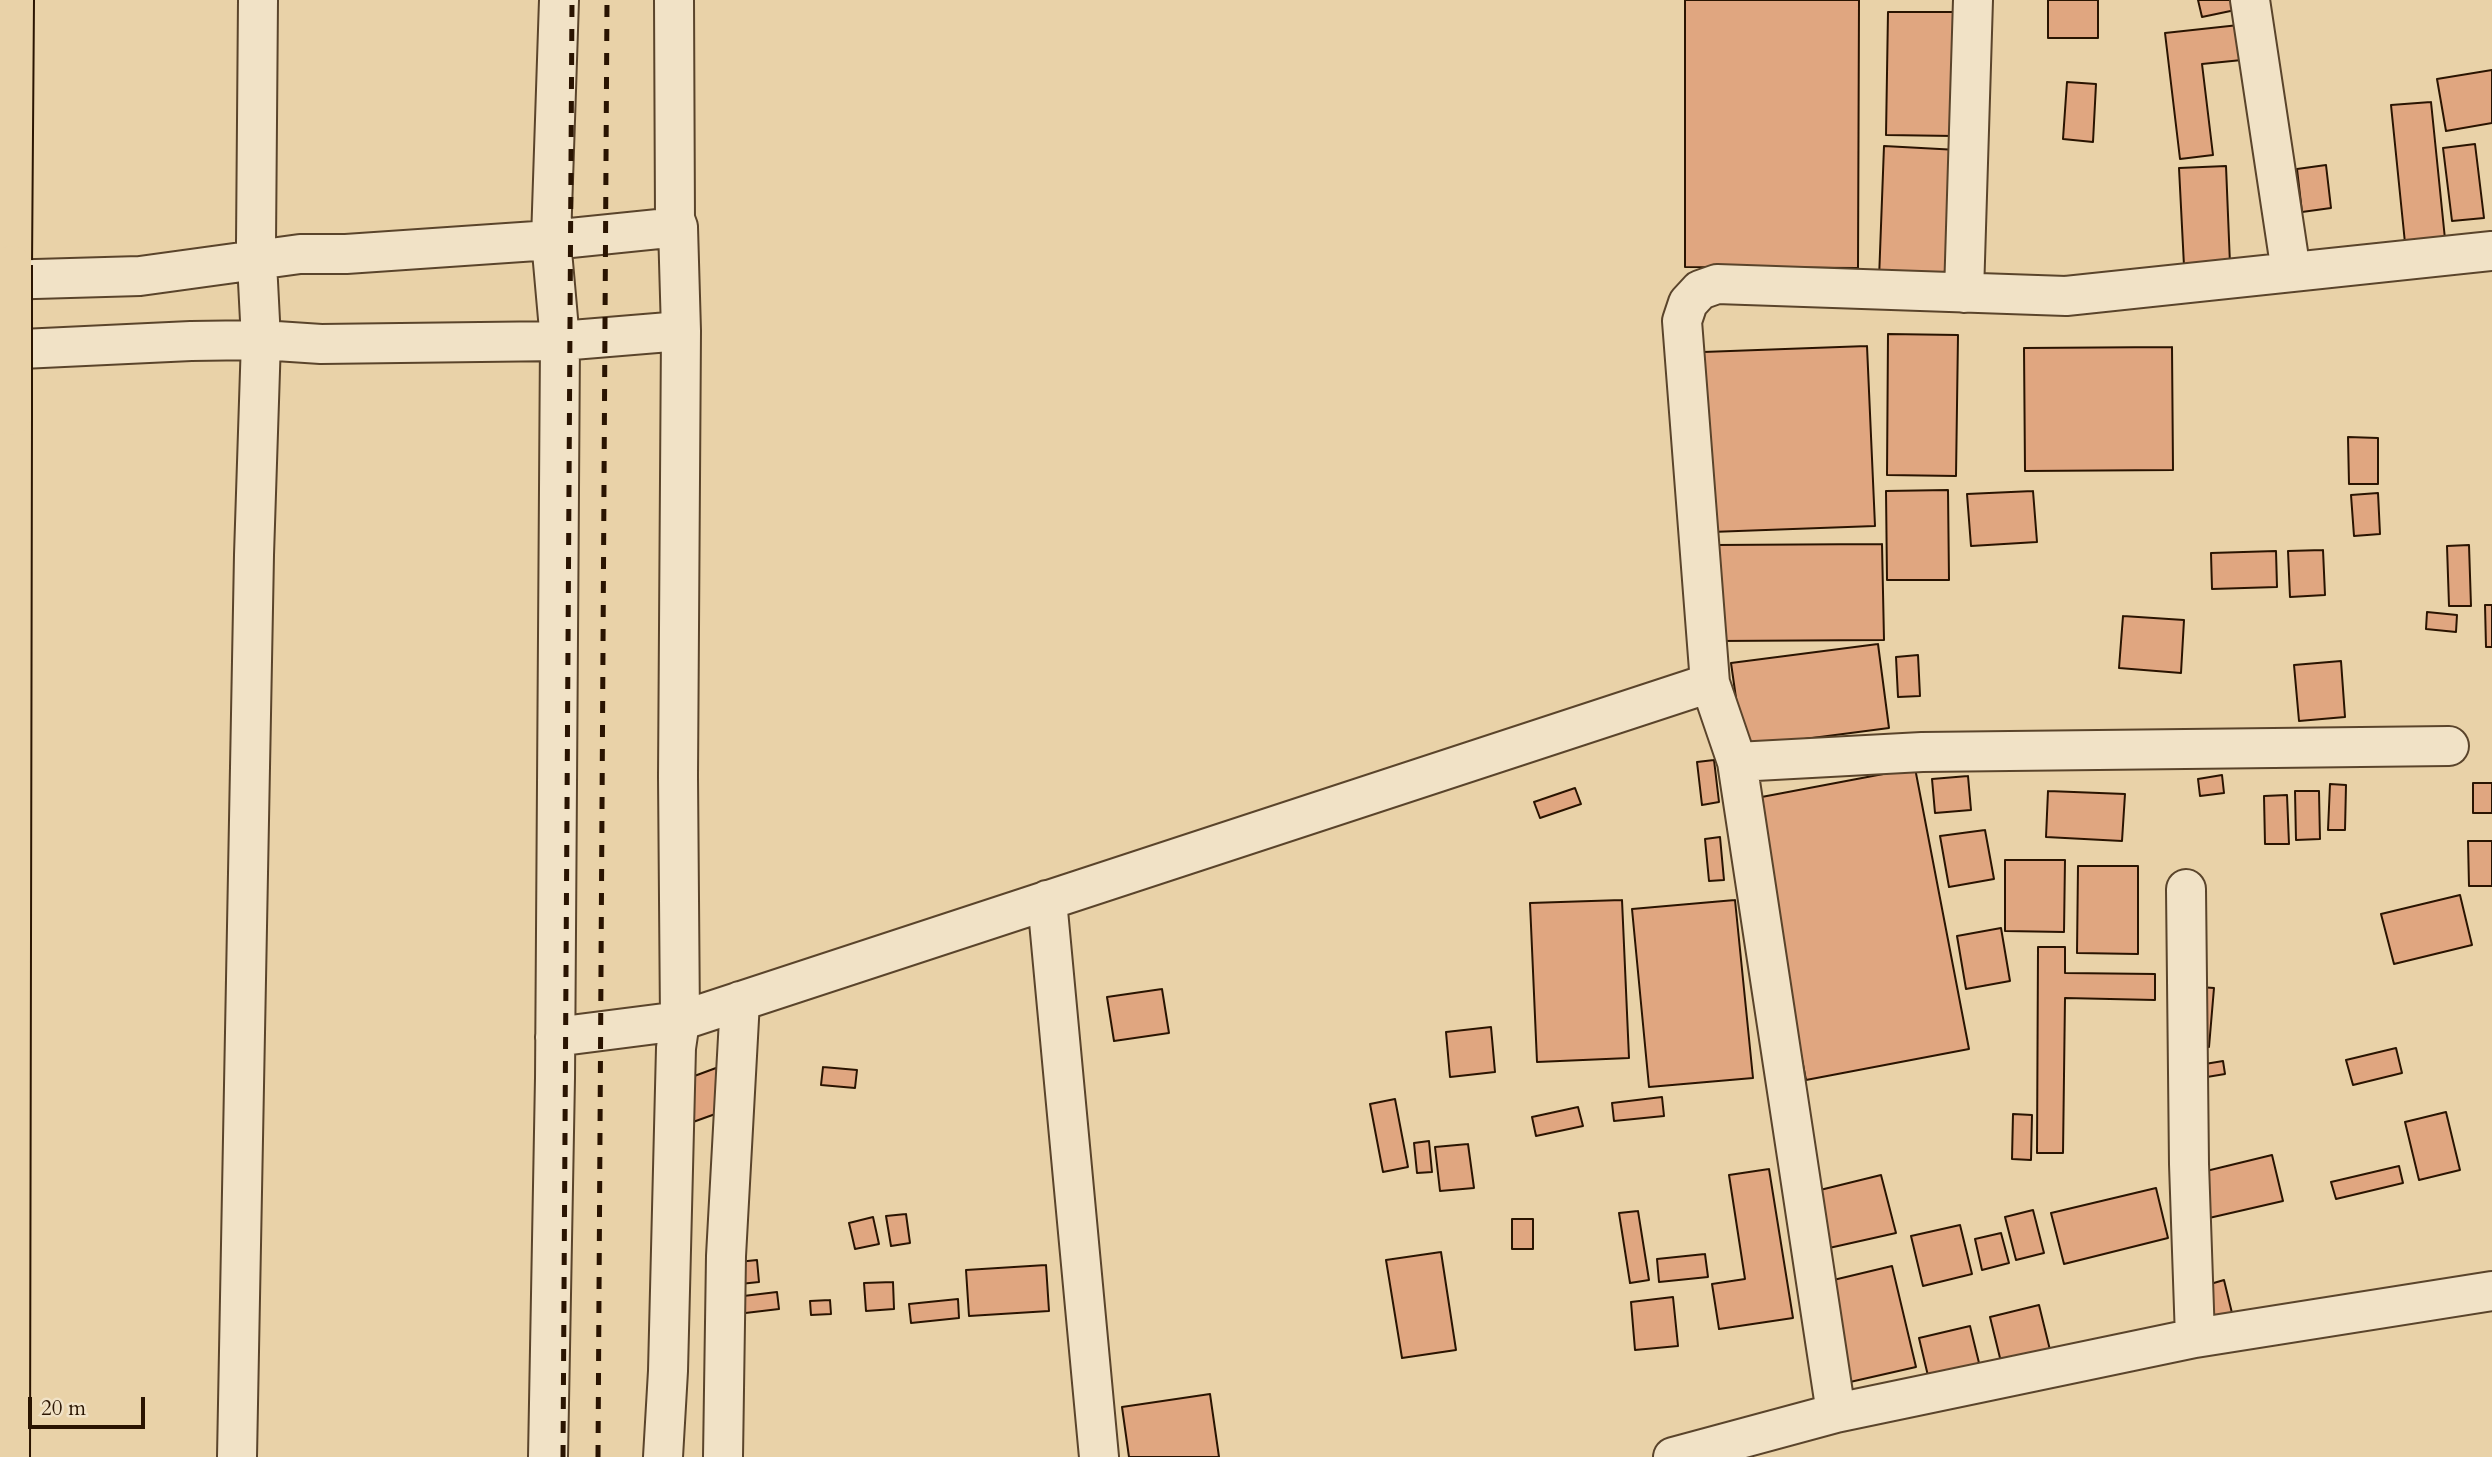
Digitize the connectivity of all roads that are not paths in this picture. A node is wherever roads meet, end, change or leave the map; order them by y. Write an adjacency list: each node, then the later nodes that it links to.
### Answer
1 (13, 0): 11 (highway)
2 (258, 0): 10 (street)
3 (559, 0): 8 (street)
4 (674, 0): 7 (street)
5 (1973, 0): 13 (street)
6 (2250, 0): 12 (street)
7 (678, 227): 8 (street); 14 (street)
8 (551, 240): 10 (street); 16 (street)
9 (2492, 251): 12 (street)
10 (258, 259): 11 (street); 15 (street)
11 (6, 272): 29 (highway, bridge)
12 (2291, 272): 13 (street)
13 (1964, 293): 18 (street)
14 (681, 331): 16 (street); 24 (street)
15 (261, 340): 16 (street); 17 (street); 30 (street)
16 (560, 341): 25 (street)
17 (0, 350)
18 (1710, 683): 20 (street); 22 (street)
19 (2449, 746): 20 (street)
20 (1737, 762): 28 (street)
21 (2186, 888): 27 (street)
22 (1047, 900): 23 (street); 34 (street)
23 (740, 1001): 24 (street); 33 (street)
24 (680, 1021): 25 (street); 32 (street)
25 (555, 1037): 31 (street)
26 (2492, 1291): 27 (street)
27 (2195, 1338): 28 (street)
28 (1836, 1413): 35 (street)
29 (10, 1457)
30 (237, 1457)
31 (548, 1457)
32 (663, 1457)
33 (723, 1457)
34 (1099, 1457)
35 (1673, 1457)

